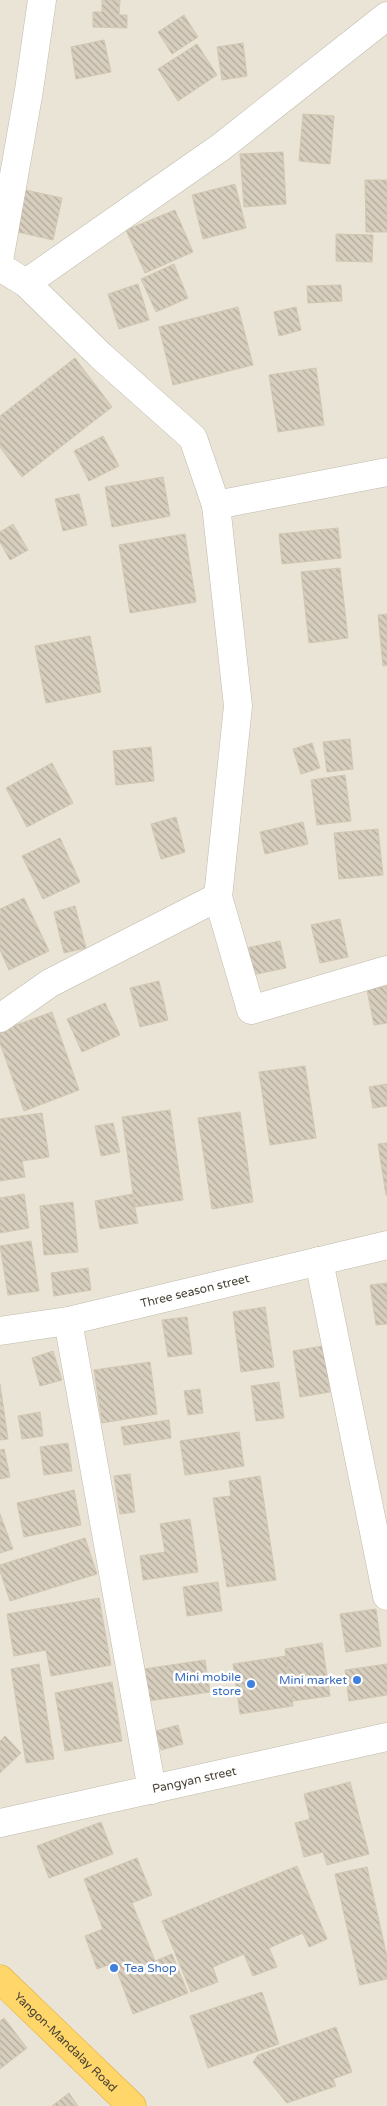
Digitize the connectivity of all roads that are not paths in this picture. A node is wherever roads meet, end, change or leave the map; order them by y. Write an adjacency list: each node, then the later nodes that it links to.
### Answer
1 (42, 0): 3 (street)
2 (387, 16): 5 (street)
3 (0, 255)
4 (0, 267): 5 (street)
5 (26, 283): 7 (street)
6 (387, 472): 7 (street)
7 (216, 505): 8 (street)
8 (218, 898): 9 (street); 10 (street)
9 (387, 970)
10 (0, 1018)
11 (387, 1245): 12 (street, Three season street)
12 (319, 1261): 13 (street, Three season street); 15 (street)
13 (68, 1321): 14 (street, Three season street); 17 (street)
14 (0, 1331)
15 (387, 1596)
16 (387, 1737): 17 (street, Pangyan street)
17 (152, 1790): 18 (street, Pangyan street)
18 (0, 1823)
19 (0, 1979): 20 (highway, Yangon-Mandalay Road)
20 (132, 2106)

